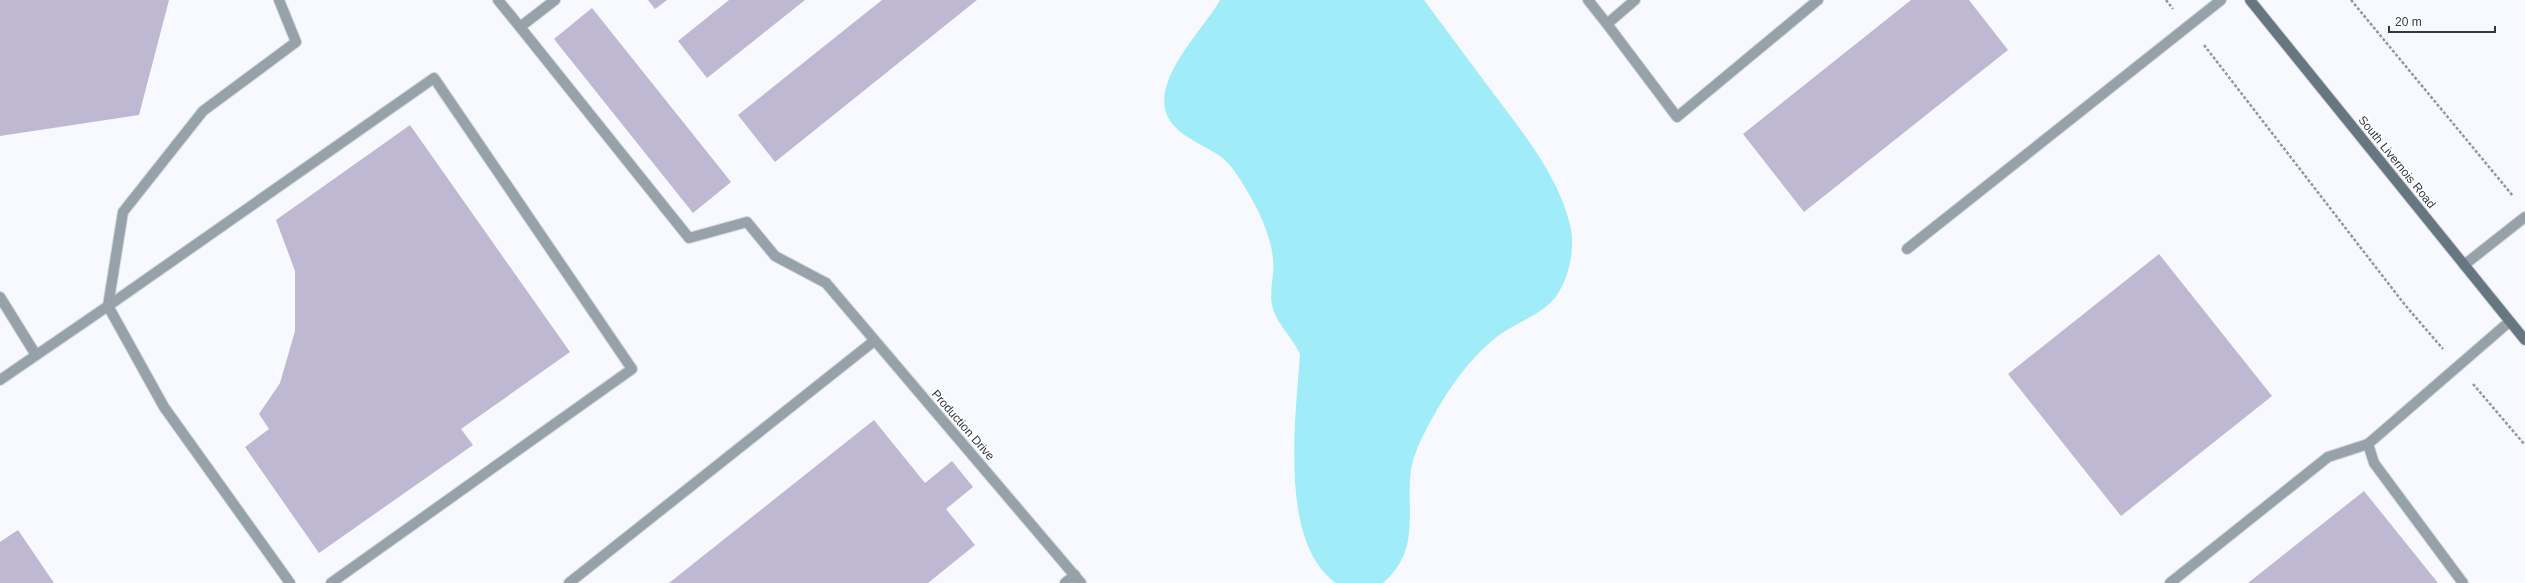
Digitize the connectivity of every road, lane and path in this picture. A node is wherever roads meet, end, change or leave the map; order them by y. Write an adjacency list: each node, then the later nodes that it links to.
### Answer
1 (279, 0): 19 (street)
2 (498, 0): 12 (street)
3 (555, 0): 12 (street)
4 (1588, 0): 11 (street)
5 (1636, 0): 11 (street)
6 (1818, 0): 11 (street)
7 (2166, 0): 13 (path)
8 (2221, 0): 13 (street)
9 (2250, 0): 17 (main road, South Livernois Road)
10 (2352, 0): 14 (path)
11 (1607, 24)
12 (520, 27): 21 (street, Production Drive)
13 (2188, 27): 16 (street); 24 (path)
14 (2516, 199)
15 (2525, 217): 17 (street)
16 (1907, 249)
17 (2464, 265): 20 (main road, South Livernois Road)
18 (0, 298): 23 (street)
19 (108, 306): 23 (street); 29 (street); 30 (street)
20 (2509, 322): 22 (main road, South Livernois Road); 24 (street)
21 (874, 340): 28 (street, Production Drive); 31 (street)
22 (2525, 340)
23 (36, 355): 25 (street)
24 (2458, 367): 26 (street); 27 (path)
25 (0, 380)
26 (2368, 444): 33 (street); 34 (street)
27 (2525, 445)
28 (1078, 579): 32 (street)
29 (290, 583)
30 (331, 583)
31 (569, 583)
32 (1065, 583)
33 (2170, 583)
34 (2463, 583)

